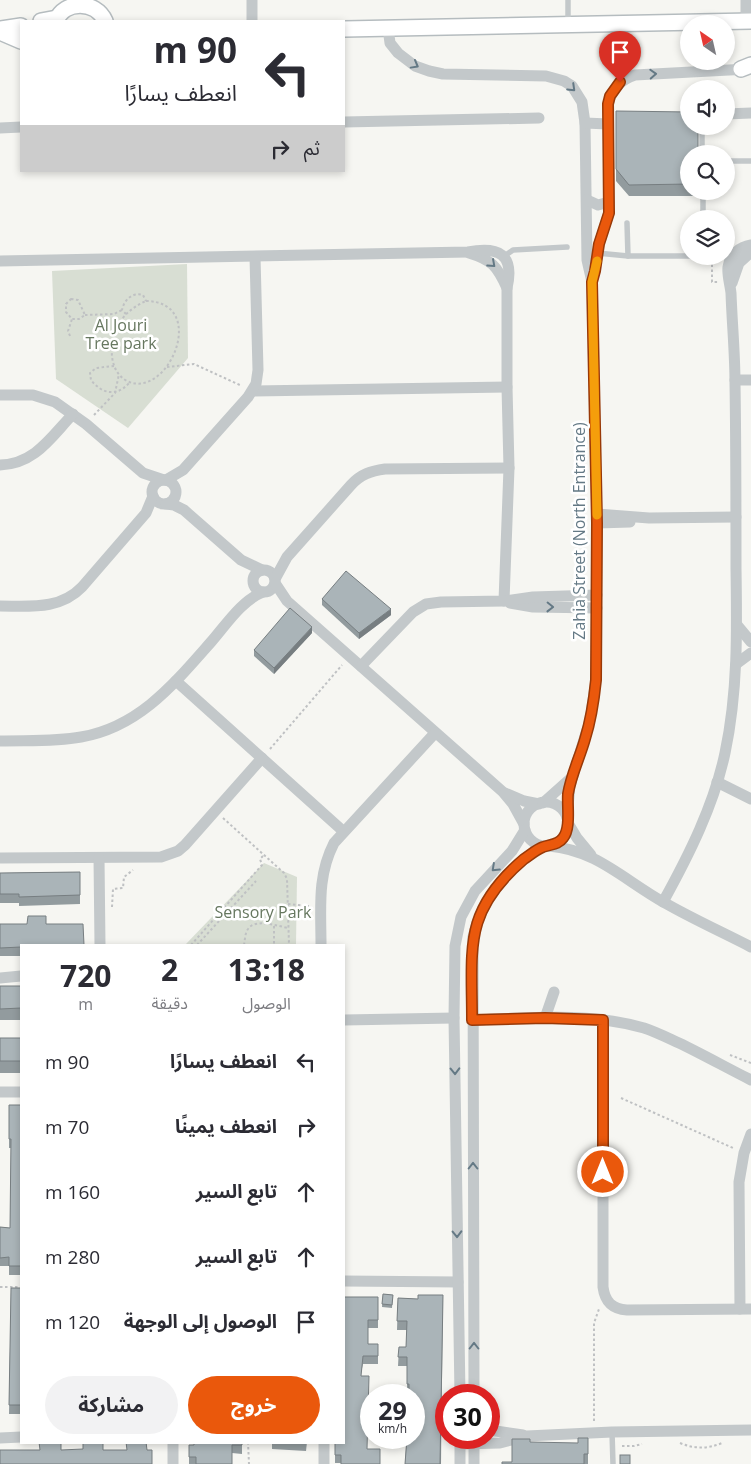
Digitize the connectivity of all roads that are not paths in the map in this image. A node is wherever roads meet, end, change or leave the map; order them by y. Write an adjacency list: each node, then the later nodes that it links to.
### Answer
1 (252, 0): 7 (street)
2 (568, 0): 9 (lane)
3 (746, 0): 8 (street)
4 (61, 12): 5 (street); 6 (street)
5 (104, 15)
6 (43, 20)
7 (252, 20)
8 (749, 21): 9 (street)
9 (568, 25): 11 (street)
10 (20, 26): 13 (street)
11 (388, 28): 12 (street); 20 (street, one-way to 20)
12 (345, 29)
13 (0, 30): 14 (street)
14 (20, 40)
15 (748, 68): 21 (street, one-way to 15)
16 (751, 113): 17 (street)
17 (735, 114)
18 (539, 118): 19 (street)
19 (345, 122)
20 (585, 122): 21 (street); 26 (street)
21 (608, 124): 27 (street)
22 (20, 127): 23 (street)
23 (0, 128)
24 (735, 161): 25 (lane)
25 (751, 161)
26 (587, 200): 27 (street); 39 (street)
27 (610, 202): 33 (street)
28 (627, 222): 35 (lane)
29 (751, 245): 40 (street)
30 (567, 247): 34 (lane)
31 (468, 252): 34 (street); 37 (street); 41 (street, one-way to 41)
32 (751, 252): 40 (street)
33 (598, 253): 35 (lane); 39 (street)
34 (503, 256): 41 (street)
35 (628, 256): 36 (lane)
36 (680, 256)
37 (255, 257): 38 (street); 45 (street)
38 (0, 261)
39 (592, 282): 59 (street, Zahia Street (North Entrance))
40 (730, 285): 42 (street)
41 (507, 288): 44 (street)
42 (735, 380): 43 (street); 58 (street)
43 (751, 380)
44 (507, 386): 45 (street); 49 (street)
45 (253, 391): 50 (street)
46 (0, 395): 47 (street)
47 (73, 414): 48 (street); 51 (street)
48 (0, 465)
49 (509, 468): 60 (street); 68 (street)
50 (183, 470): 52 (street); 53 (street)
51 (143, 473): 52 (street); 54 (street)
52 (165, 480): 53 (street); 54 (street)
53 (176, 491): 55 (street); 56 (street)
54 (153, 494): 55 (street); 57 (street)
55 (164, 504): 56 (street); 57 (street)
56 (184, 510): 61 (street)
57 (146, 512): 70 (street)
58 (736, 517): 59 (street); 72 (street)
59 (597, 518): 66 (street, Zahia Street (North Entrance))
60 (287, 557): 62 (street); 63 (street)
61 (241, 560): 62 (street); 64 (street)
62 (263, 570): 63 (street); 64 (street)
63 (275, 581): 65 (street); 67 (street)
64 (253, 582): 65 (street); 69 (street)
65 (264, 592): 67 (street); 69 (street)
66 (597, 595): 68 (street); 71 (street, Zahia Street (North Entrance))
67 (287, 601): 76 (street)
68 (504, 601): 71 (street, one-way to 71); 76 (street)
69 (245, 603): 77 (street)
70 (0, 606)
71 (597, 608): 81 (street, Zahia Street (North Entrance))
72 (737, 625): 73 (street); 75 (street)
73 (751, 642)
74 (751, 653): 75 (street)
75 (736, 664): 82 (street)
76 (361, 666): 78 (street)
77 (176, 681): 79 (street); 80 (street)
78 (435, 733): 83 (street); 88 (street)
79 (0, 741)
80 (262, 758): 88 (street); 91 (street)
81 (572, 777): 85 (street); 86 (street, Zahia Street (North Entrance))
82 (718, 782): 84 (street); 93 (street)
83 (503, 792): 85 (street); 87 (street)
84 (751, 799)
85 (541, 803): 86 (street); 87 (street)
86 (568, 820): 89 (street); 92 (street)
87 (524, 827): 89 (street); 100 (street, one-way to 100)
88 (343, 831): 95 (street)
89 (546, 846): 92 (street); 103 (street)
90 (0, 858): 91 (street)
91 (99, 858): 94 (street)
92 (594, 858): 93 (street)
93 (663, 902): 96 (street)
94 (100, 944)
95 (321, 944)
96 (751, 947)
97 (20, 976): 98 (street)
98 (0, 978)
99 (554, 992): 101 (street)
100 (454, 1018): 102 (street); 105 (street)
101 (545, 1018): 103 (street); 104 (street)
102 (345, 1020)
103 (472, 1020): 106 (street)
104 (603, 1020): 107 (street); 113 (street)
105 (455, 1052): 106 (street); 112 (street, one-way to 112)
106 (473, 1052): 115 (street, one-way to 106)
107 (751, 1080)
108 (0, 1092): 109 (street)
109 (20, 1092)
110 (751, 1134): 113 (street)
111 (345, 1281): 112 (street)
112 (458, 1282): 114 (street)
113 (745, 1309)
114 (460, 1384)
115 (474, 1384)
116 (751, 1430): 118 (street)
117 (500, 1432): 119 (street)
118 (612, 1432): 119 (street); 131 (lane)
119 (527, 1436): 122 (street)
120 (20, 1437): 121 (street)
121 (0, 1438)
122 (500, 1443)
123 (173, 1444): 127 (street)
124 (324, 1444): 128 (street)
125 (460, 1449): 129 (street)
126 (474, 1449): 130 (street)
127 (173, 1464)
128 (324, 1464)
129 (460, 1464)
130 (474, 1464)
131 (613, 1464)

